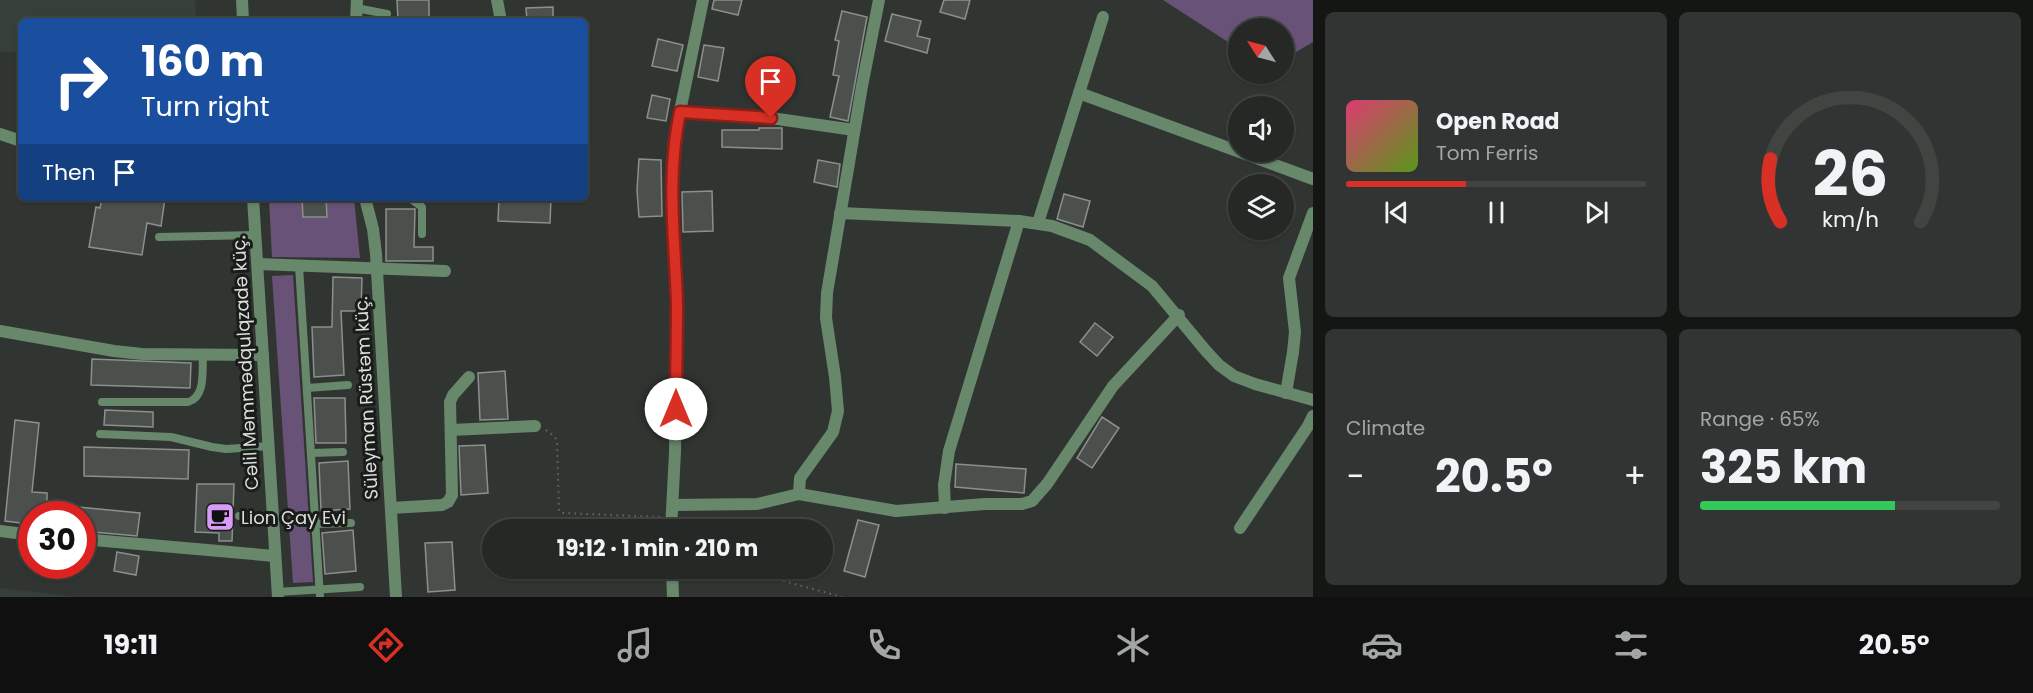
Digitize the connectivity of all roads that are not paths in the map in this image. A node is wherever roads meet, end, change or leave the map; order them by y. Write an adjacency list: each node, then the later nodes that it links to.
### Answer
1 (242, 0): 8 (street)
2 (497, 0): 9 (street)
3 (703, 0): 11 (street)
4 (879, 0): 12 (street)
5 (357, 10): 6 (lane)
6 (387, 14)
7 (1103, 17): 10 (street)
8 (243, 18)
9 (500, 18)
10 (1079, 93): 15 (street); 22 (street)
11 (680, 112): 12 (street); 52 (street)
12 (854, 130): 19 (street)
13 (0, 135): 14 (street)
14 (18, 140)
15 (1313, 179)
16 (253, 201): 24 (street, Cəlil Məmmədqulqzadə küç.)
17 (366, 201): 28 (street, Süleyman Rüstəm küç.)
18 (414, 201): 23 (lane)
19 (840, 213): 21 (street); 47 (street)
20 (1313, 213): 37 (street)
21 (1019, 221): 22 (street); 49 (street)
22 (1038, 224): 30 (street)
23 (422, 234)
24 (256, 235): 25 (lane); 26 (street, Cəlil Məmmədqulqzadə küç.)
25 (159, 237)
26 (258, 264): 27 (street); 33 (street, Cəlil Məmmədqulqzadə küç.)
27 (299, 266): 28 (street); 36 (lane)
28 (377, 268): 29 (street); 48 (street, Süleyman Rüstəm küç.)
29 (445, 271)
30 (1179, 315): 37 (street); 49 (street)
31 (0, 331): 32 (street)
32 (203, 355): 33 (street); 39 (lane)
33 (263, 356): 44 (street, Cəlil Məmmədqulqzadə küç.)
34 (469, 377): 42 (street)
35 (348, 386): 36 (lane)
36 (307, 388): 46 (lane)
37 (1286, 393): 38 (street)
38 (1313, 400)
39 (102, 402)
40 (1313, 416): 55 (street)
41 (535, 426): 42 (street)
42 (451, 430): 48 (street)
43 (100, 434): 44 (lane)
44 (268, 446): 51 (street, Cəlil Məmmədqulqzadə küç.)
45 (343, 452): 46 (lane)
46 (311, 453): 54 (lane)
47 (799, 494): 49 (street); 52 (street)
48 (391, 508): 64 (street, Süleyman Rüstəm küç.)
49 (945, 508)
50 (239, 516): 51 (lane)
51 (273, 517): 59 (street, Cəlil Məmmədqulqzadə küç.)
52 (672, 517)
53 (351, 523): 54 (lane)
54 (315, 524): 62 (lane)
55 (1240, 528)
56 (0, 531): 57 (street)
57 (18, 533)
58 (96, 540): 59 (street)
59 (275, 556): 63 (street, Cəlil Məmmədqulqzadə küç.)
60 (672, 579): 65 (street)
61 (360, 587): 62 (lane)
62 (319, 593): 63 (lane)
63 (277, 594)
64 (396, 597)
65 (673, 597)

